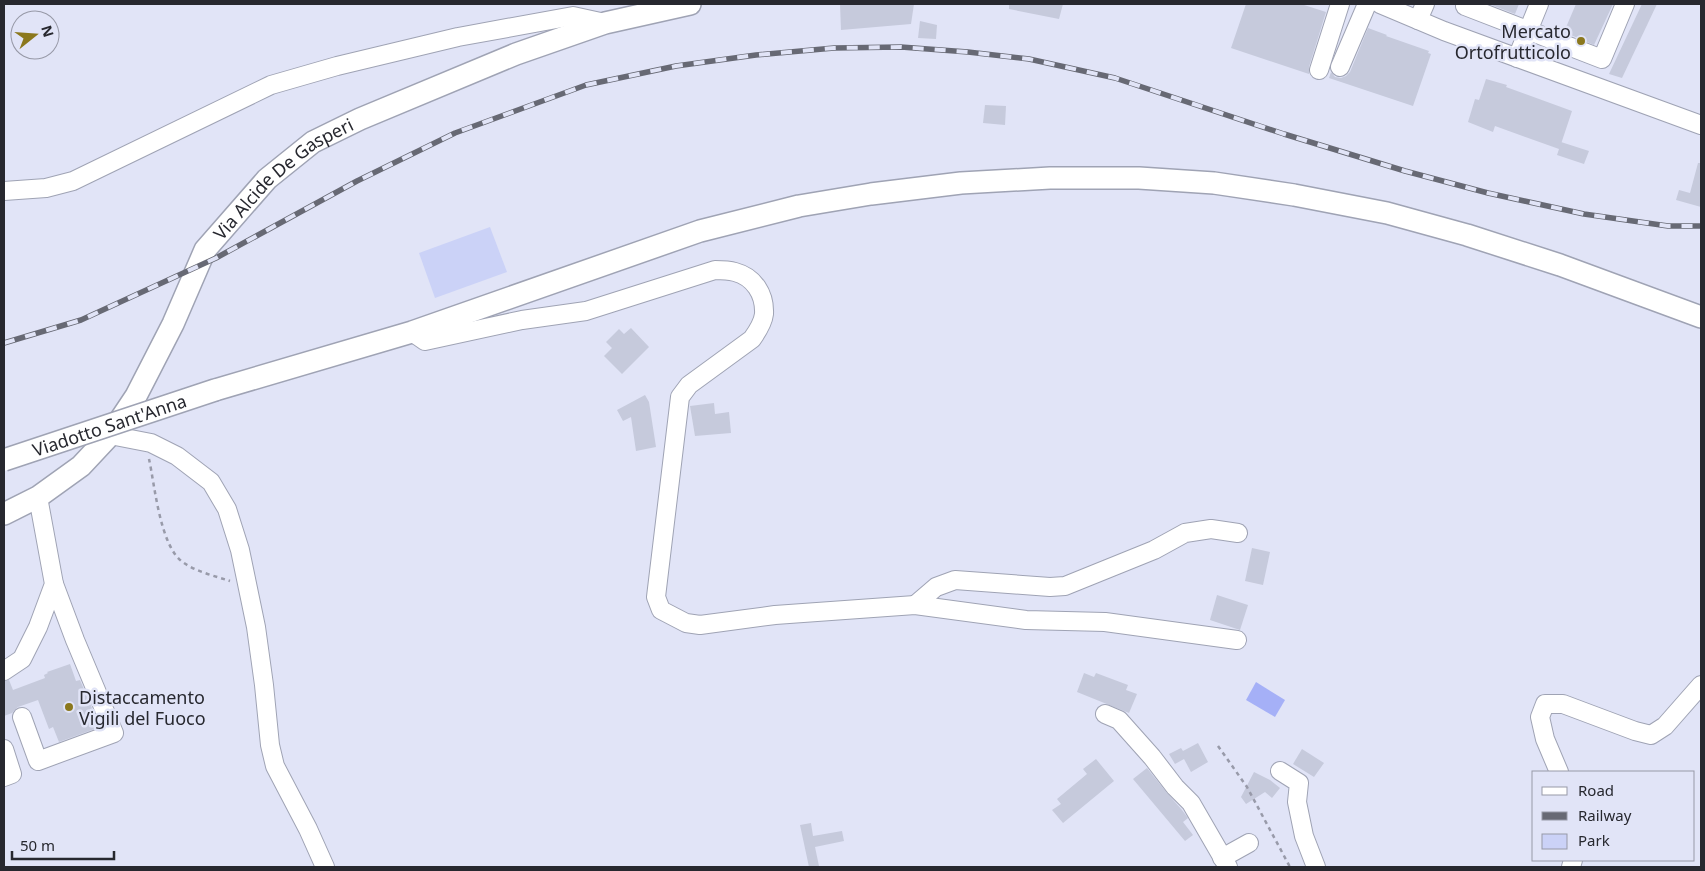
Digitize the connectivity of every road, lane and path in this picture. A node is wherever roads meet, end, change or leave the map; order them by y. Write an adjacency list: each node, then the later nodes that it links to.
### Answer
1 (690, 4): 9 (main road, Via Alcide De Gasperi)
2 (1340, 4): 13 (street)
3 (1367, 4): 12 (street)
4 (1380, 4): 8 (street)
5 (1466, 4): 10 (street)
6 (1539, 4): 10 (street)
7 (1625, 4): 10 (street)
8 (1421, 12): 11 (street)
9 (606, 22): 15 (street); 18 (main road, Via Alcide De Gasperi)
10 (1528, 31): 11 (street)
11 (1517, 58): 14 (street)
12 (1340, 67)
13 (1319, 70)
14 (1701, 125)
15 (4, 191)
16 (1701, 317): 17 (main road, Viadotto Sant'Anna)
17 (412, 332): 20 (main road, Viadotto Sant'Anna, bridge); 26 (street)
18 (110, 435): 19 (street); 21 (main road, Via Alcide De Gasperi)
19 (151, 443): 25 (street); 25 (path)
20 (4, 460)
21 (38, 497): 22 (main road, Via Alcide De Gasperi); 24 (street)
22 (4, 514)
23 (1238, 533): 26 (street)
24 (54, 584): 28 (street); 31 (street)
25 (247, 586): 39 (street)
26 (916, 605): 27 (street)
27 (1237, 640)
28 (4, 671)
29 (1701, 685): 35 (street)
30 (1105, 714): 38 (street)
31 (22, 716)
32 (1218, 746): 40 (path)
33 (4, 748): 36 (street)
34 (1280, 771): 41 (street)
35 (1559, 771)
36 (4, 778)
37 (1249, 843): 38 (street)
38 (1225, 862)
39 (325, 867)
40 (1290, 867)
41 (1316, 867)

